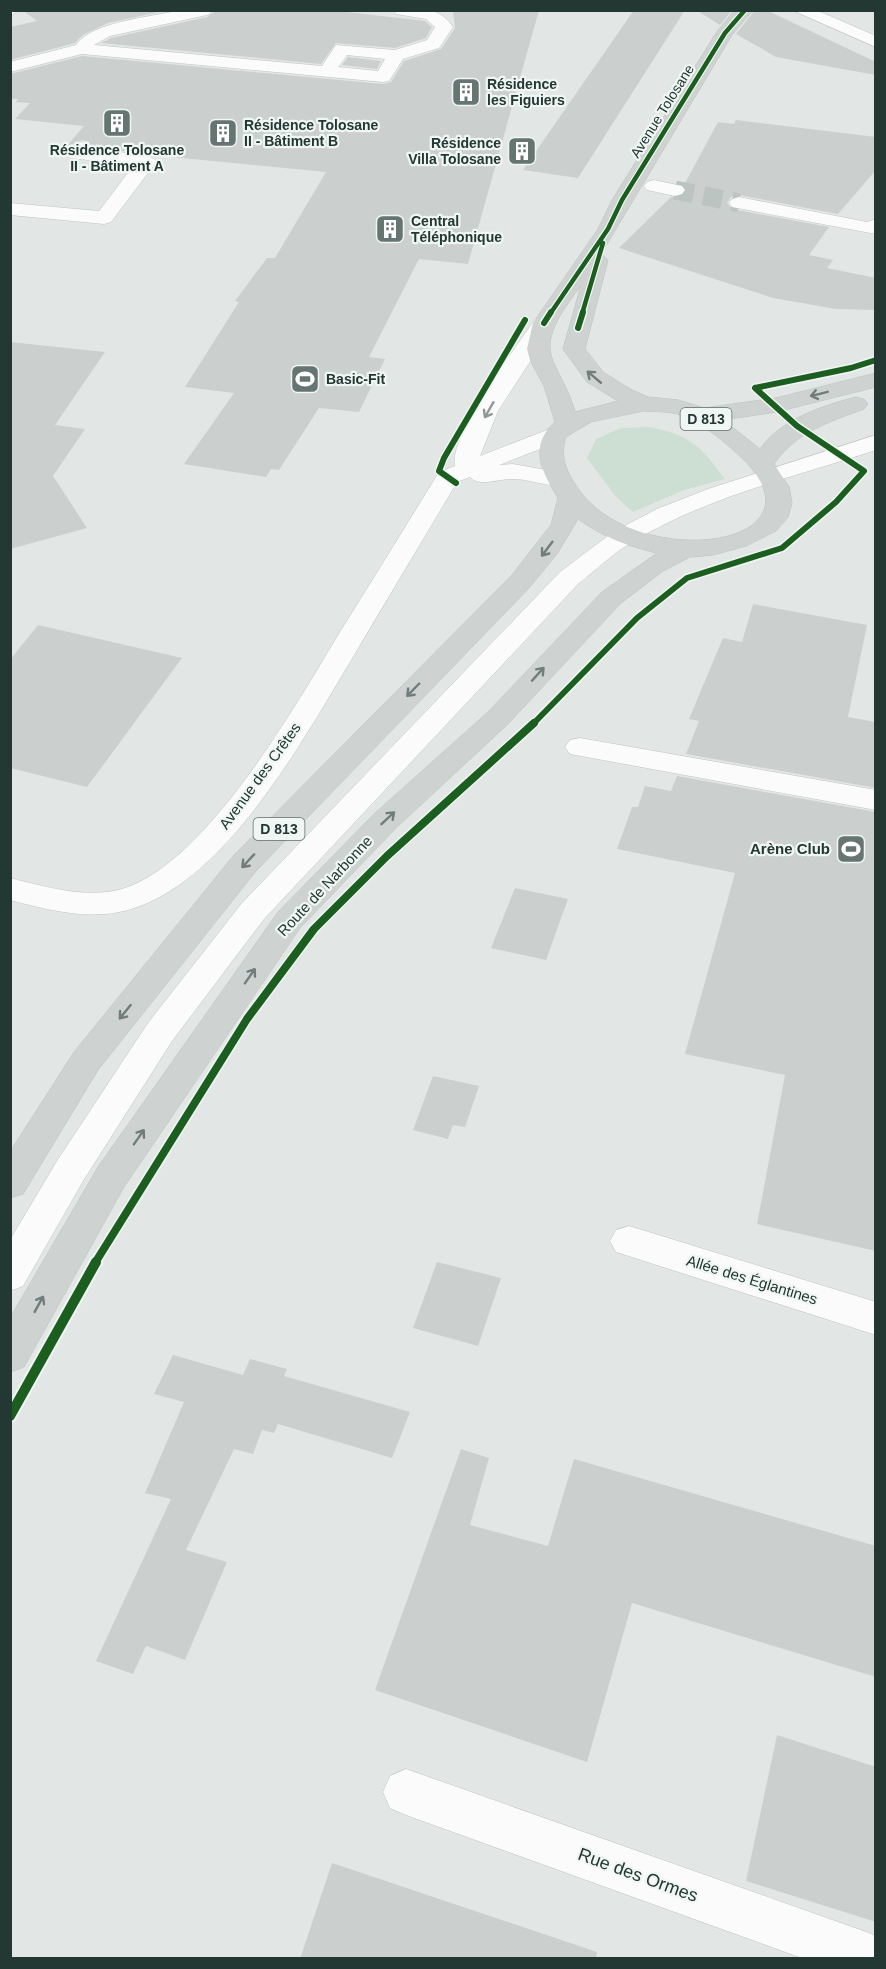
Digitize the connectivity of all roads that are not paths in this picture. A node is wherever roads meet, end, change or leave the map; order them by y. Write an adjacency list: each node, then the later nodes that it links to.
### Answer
1 (402, 10): 8 (street)
2 (745, 10): 16 (main road, Avenue Tolosane)
3 (800, 10): 6 (street)
4 (208, 15): 7 (street)
5 (211, 42): 8 (street)
6 (876, 42)
7 (82, 49): 8 (street); 9 (street)
8 (195, 58)
9 (10, 67)
10 (81, 148): 14 (street)
11 (654, 186): 12 (street)
12 (675, 190)
13 (739, 203): 15 (street)
14 (10, 209)
15 (876, 225)
16 (608, 229): 17 (main road, Avenue Tolosane); 20 (main road, Avenue Tolosane, one-way to 16)
17 (544, 323): 22 (main road, Avenue Tolosane); 24 (street, Avenue Tolosane, one-way to 24)
18 (876, 380): 21 (main road, D 813, one-way to 21)
19 (876, 396): 25 (main road)
20 (644, 404): 21 (main road, D 813); 22 (main road, D 813)
21 (701, 416): 25 (main road, D 813)
22 (561, 429): 24 (street, Avenue des Crêtes); 26 (main road, D 813)
23 (876, 442): 25 (street)
24 (470, 468): 27 (street, Avenue des Crêtes)
25 (766, 470): 28 (street); 29 (main road)
26 (565, 488): 27 (street); 28 (main road); 33 (main road, D 813, one-way to 33)
27 (440, 490): 32 (street, Avenue des Crêtes)
28 (622, 537): 29 (main road); 35 (street)
29 (685, 549): 37 (main road, Route de Narbonne, one-way to 29)
30 (580, 747): 31 (street)
31 (876, 800)
32 (10, 889)
33 (10, 1184)
34 (629, 1241): 36 (street, Allée des Églantines)
35 (10, 1275)
36 (876, 1319)
37 (10, 1355)
38 (406, 1792): 39 (street, Rue des Ormes)
39 (869, 1959)

